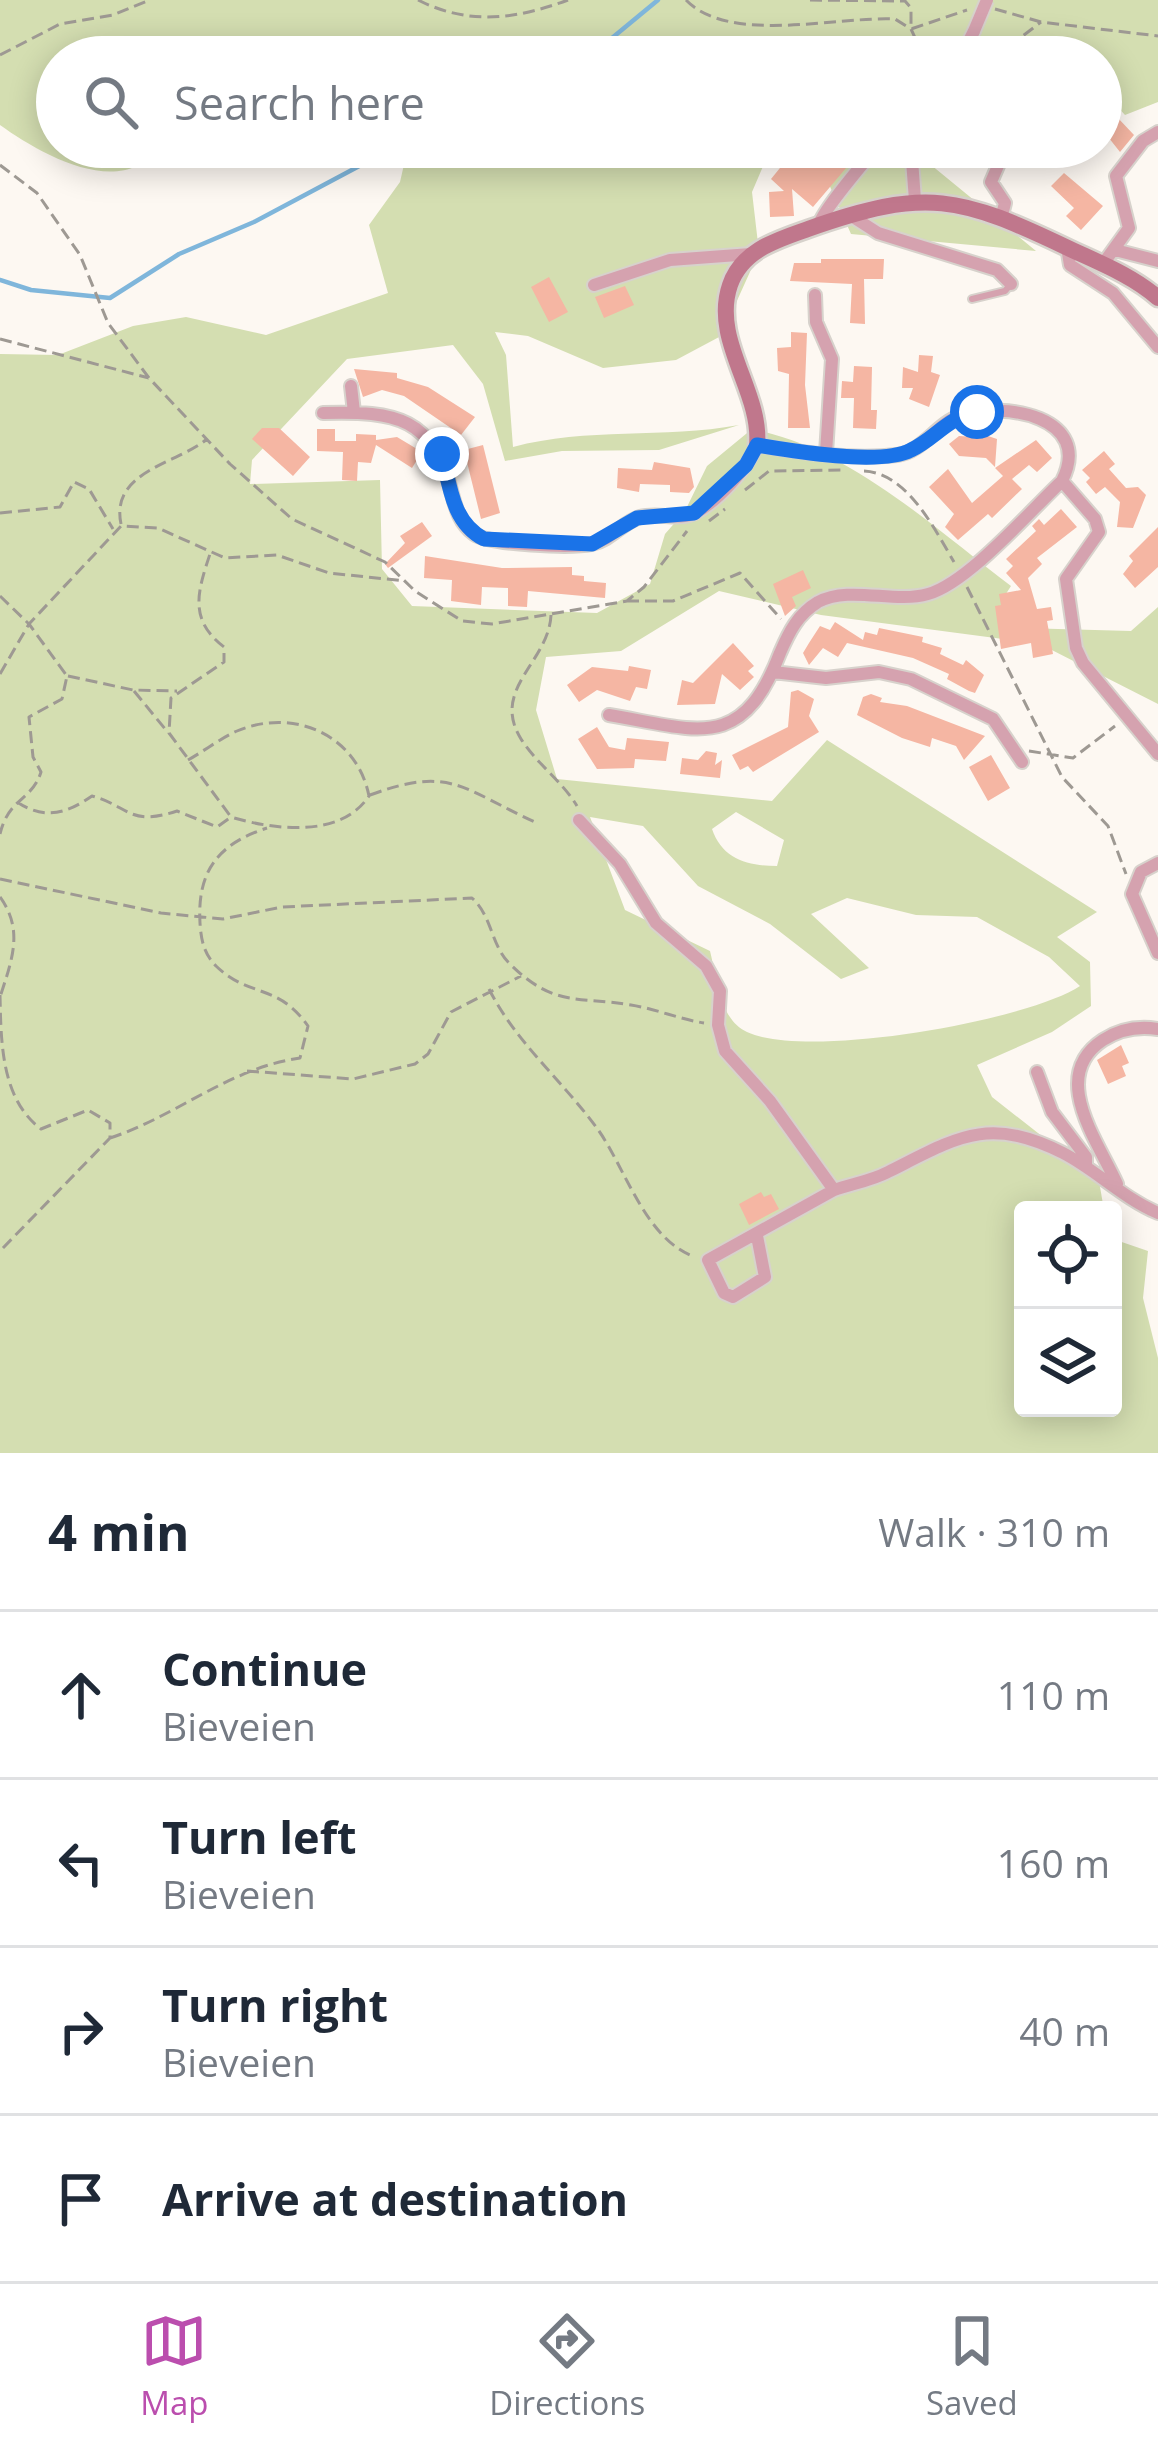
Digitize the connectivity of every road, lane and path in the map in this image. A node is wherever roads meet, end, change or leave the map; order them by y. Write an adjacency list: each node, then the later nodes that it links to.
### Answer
1 (149, 0): 10 (path)
2 (418, 0): 3 (path)
3 (568, 0)
4 (686, 0): 9 (path)
5 (810, 0): 9 (path)
6 (988, 5): 8 (path); 12 (street, bridge)
7 (972, 9): 9 (path)
8 (1041, 22): 13 (path); 14 (path)
9 (911, 29): 11 (path)
10 (37, 36)
11 (914, 36)
12 (972, 36)
13 (1023, 36)
14 (1158, 36)
15 (36, 37): 16 (path)
16 (0, 55)
17 (1158, 132): 28 (street)
18 (0, 165): 37 (path)
19 (862, 168): 25 (street)
20 (913, 168): 22 (street)
21 (997, 168): 24 (street)
22 (915, 200): 23 (street); 24 (street)
23 (849, 214): 25 (street); 30 (street)
24 (1002, 215): 26 (street)
25 (819, 226): 27 (street)
26 (1067, 248): 28 (street); 36 (street)
27 (752, 254): 31 (street); 42 (street)
28 (1109, 257): 29 (street); 33 (street)
29 (1158, 260)
30 (1011, 284): 34 (lane)
31 (594, 285)
32 (815, 295): 43 (street)
33 (1158, 298)
34 (972, 299)
35 (0, 339): 37 (path)
36 (1158, 347)
37 (149, 378): 41 (path)
38 (351, 386): 39 (street)
39 (354, 412): 40 (street); 46 (street)
40 (323, 413)
41 (207, 439): 47 (path); 51 (path)
42 (757, 445): 43 (street); 46 (street)
43 (826, 453): 44 (street)
44 (1062, 481): 57 (street); 64 (street)
45 (0, 512): 48 (path)
46 (692, 520): 50 (path); 54 (path)
47 (121, 526): 48 (path); 49 (path)
48 (113, 530): 56 (path)
49 (211, 554): 51 (path); 62 (path)
50 (955, 564)
51 (407, 581): 55 (path)
52 (967, 587): 68 (path)
53 (0, 596): 56 (path)
54 (627, 601): 55 (path); 57 (path)
55 (550, 613): 74 (path)
56 (29, 624): 59 (path); 60 (path)
57 (789, 630): 58 (street)
58 (773, 672): 63 (street); 66 (street)
59 (0, 674)
60 (67, 676): 61 (path); 72 (path)
61 (133, 690): 62 (path); 65 (path)
62 (178, 691): 65 (path)
63 (609, 715)
64 (1126, 717): 67 (street); 68 (path)
65 (169, 734): 69 (path)
66 (1014, 747): 68 (path); 70 (street)
67 (1158, 754)
68 (1052, 758): 80 (path)
69 (187, 760): 71 (path); 73 (path)
70 (1022, 762)
71 (369, 796): 75 (path); 76 (path)
72 (17, 802): 73 (path); 77 (path)
73 (231, 817): 76 (path)
74 (579, 820): 87 (street)
75 (535, 822)
76 (267, 827): 82 (path)
77 (0, 834)
78 (1158, 863): 80 (street)
79 (0, 879): 82 (path)
80 (1134, 886): 83 (street)
81 (0, 897): 86 (path)
82 (200, 916): 84 (path); 89 (path)
83 (1158, 952)
84 (525, 974): 85 (path); 87 (path)
85 (489, 988): 89 (path); 98 (path)
86 (0, 996): 91 (path)
87 (718, 1025): 94 (street)
88 (1158, 1028): 93 (street)
89 (245, 1070): 91 (path)
90 (1037, 1072): 92 (street)
91 (110, 1138): 97 (path)
92 (1085, 1166): 93 (street); 94 (street)
93 (1118, 1189): 95 (street)
94 (834, 1190): 96 (street)
95 (1158, 1213)
96 (757, 1236): 98 (street); 98 (street)
97 (0, 1250)
98 (708, 1261)

